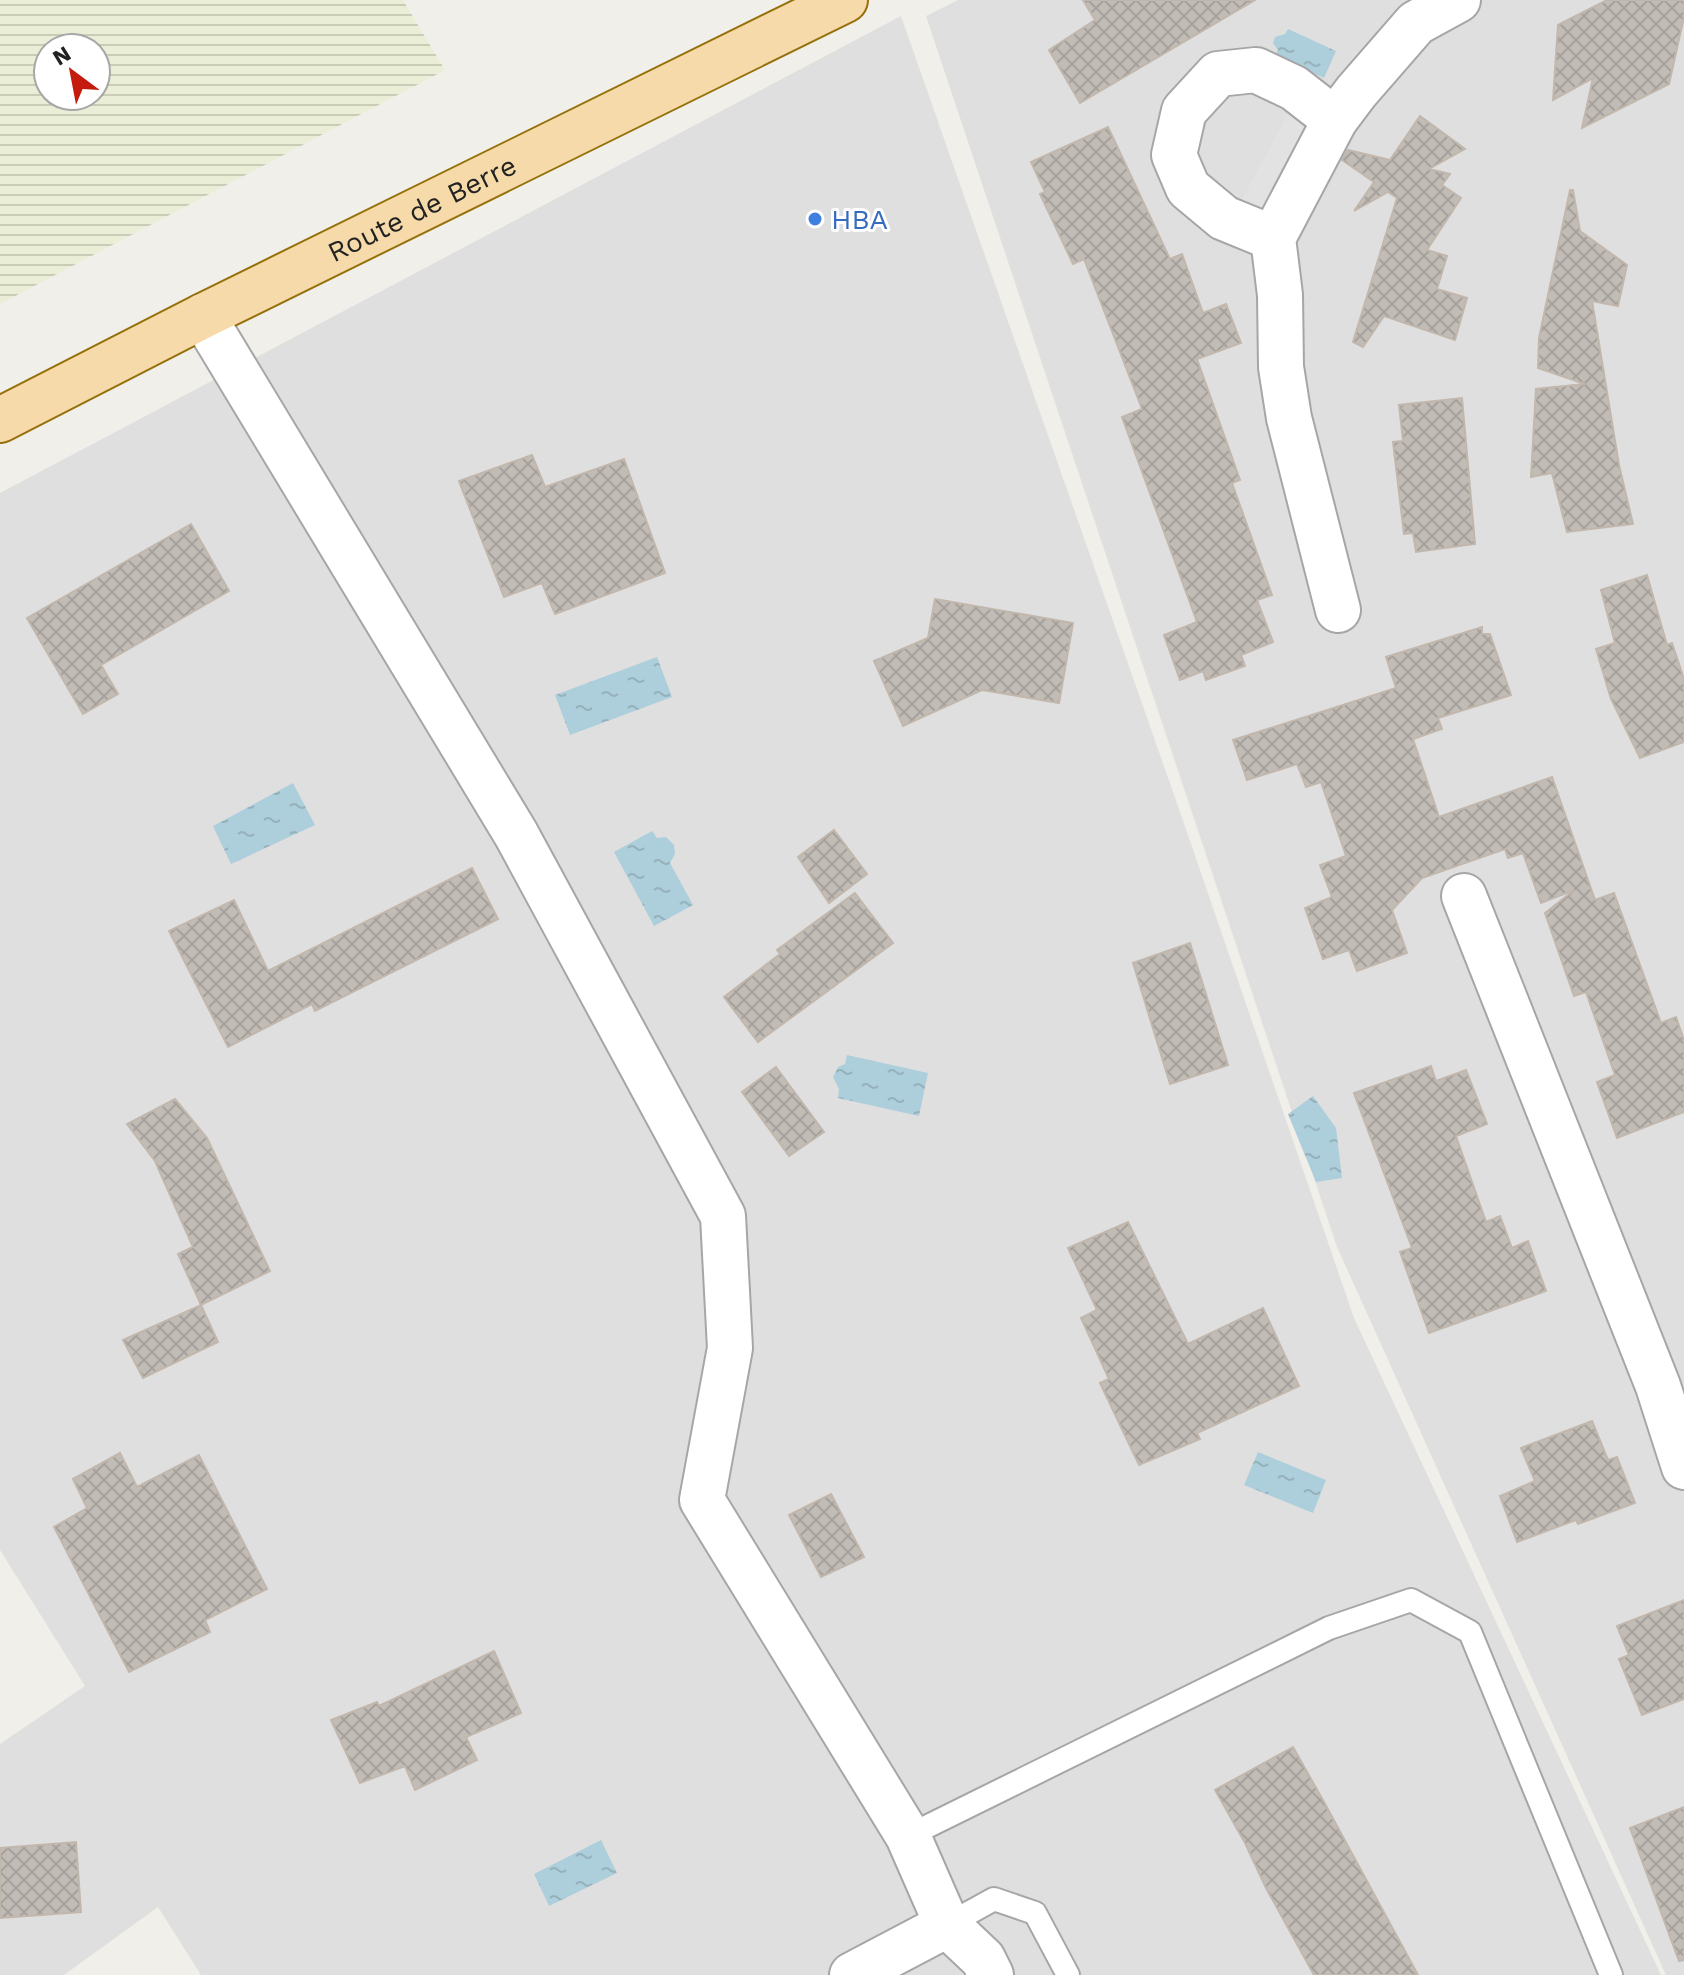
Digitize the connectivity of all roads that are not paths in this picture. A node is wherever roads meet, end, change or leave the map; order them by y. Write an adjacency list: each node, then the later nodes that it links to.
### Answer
1 (845, 0): 5 (main road, Route de Berre)
2 (1458, 0): 3 (street)
3 (1335, 120): 4 (street); 4 (street)
4 (1273, 238): 7 (street)
5 (203, 316): 6 (main road, Route de Berre); 11 (street)
6 (0, 420)
7 (1338, 610)
8 (1464, 896): 9 (street)
9 (1671, 1385): 10 (street)
10 (1684, 1467)
11 (908, 1836): 12 (street); 16 (lane)
12 (947, 1925): 13 (street); 14 (street); 15 (lane)
13 (852, 1975)
14 (991, 1975)
15 (1068, 1975)
16 (1611, 1975)

